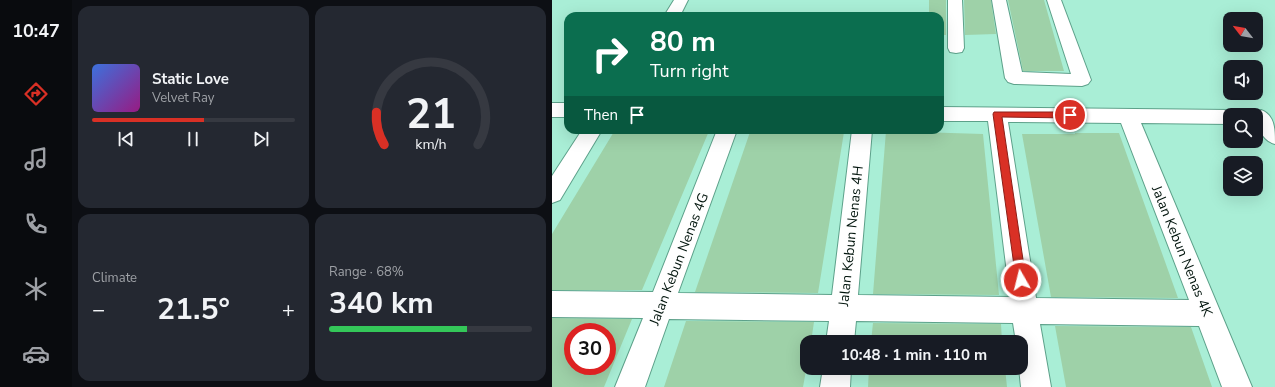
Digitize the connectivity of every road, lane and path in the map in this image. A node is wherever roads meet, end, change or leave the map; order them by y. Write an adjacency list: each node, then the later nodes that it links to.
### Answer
1 (681, 0): 5 (street)
2 (955, 0): 6 (street)
3 (999, 0): 4 (street)
4 (1054, 0)
5 (674, 12)
6 (956, 48)
7 (552, 110): 8 (street)
8 (564, 110)
9 (944, 114): 10 (street)
10 (997, 114): 11 (street); 22 (street)
11 (1128, 115): 12 (street); 23 (street, Jalan Kebun Nenas 4K)
12 (1223, 117)
13 (1264, 117): 17 (street)
14 (590, 134): 18 (street)
15 (726, 134): 20 (street, Jalan Kebun Nenas 4G)
16 (862, 134): 21 (street, Jalan Kebun Nenas 4H)
17 (1275, 137)
18 (552, 194)
19 (552, 304): 20 (street)
20 (661, 306): 21 (street); 26 (street, Jalan Kebun Nenas 4G)
21 (843, 308): 22 (street); 24 (street, Jalan Kebun Nenas 4H)
22 (1025, 311): 23 (street); 28 (street)
23 (1207, 313): 29 (street, Jalan Kebun Nenas 4K)
24 (841, 335)
25 (836, 375): 27 (street)
26 (630, 387)
27 (835, 387)
28 (1036, 387)
29 (1237, 387)

